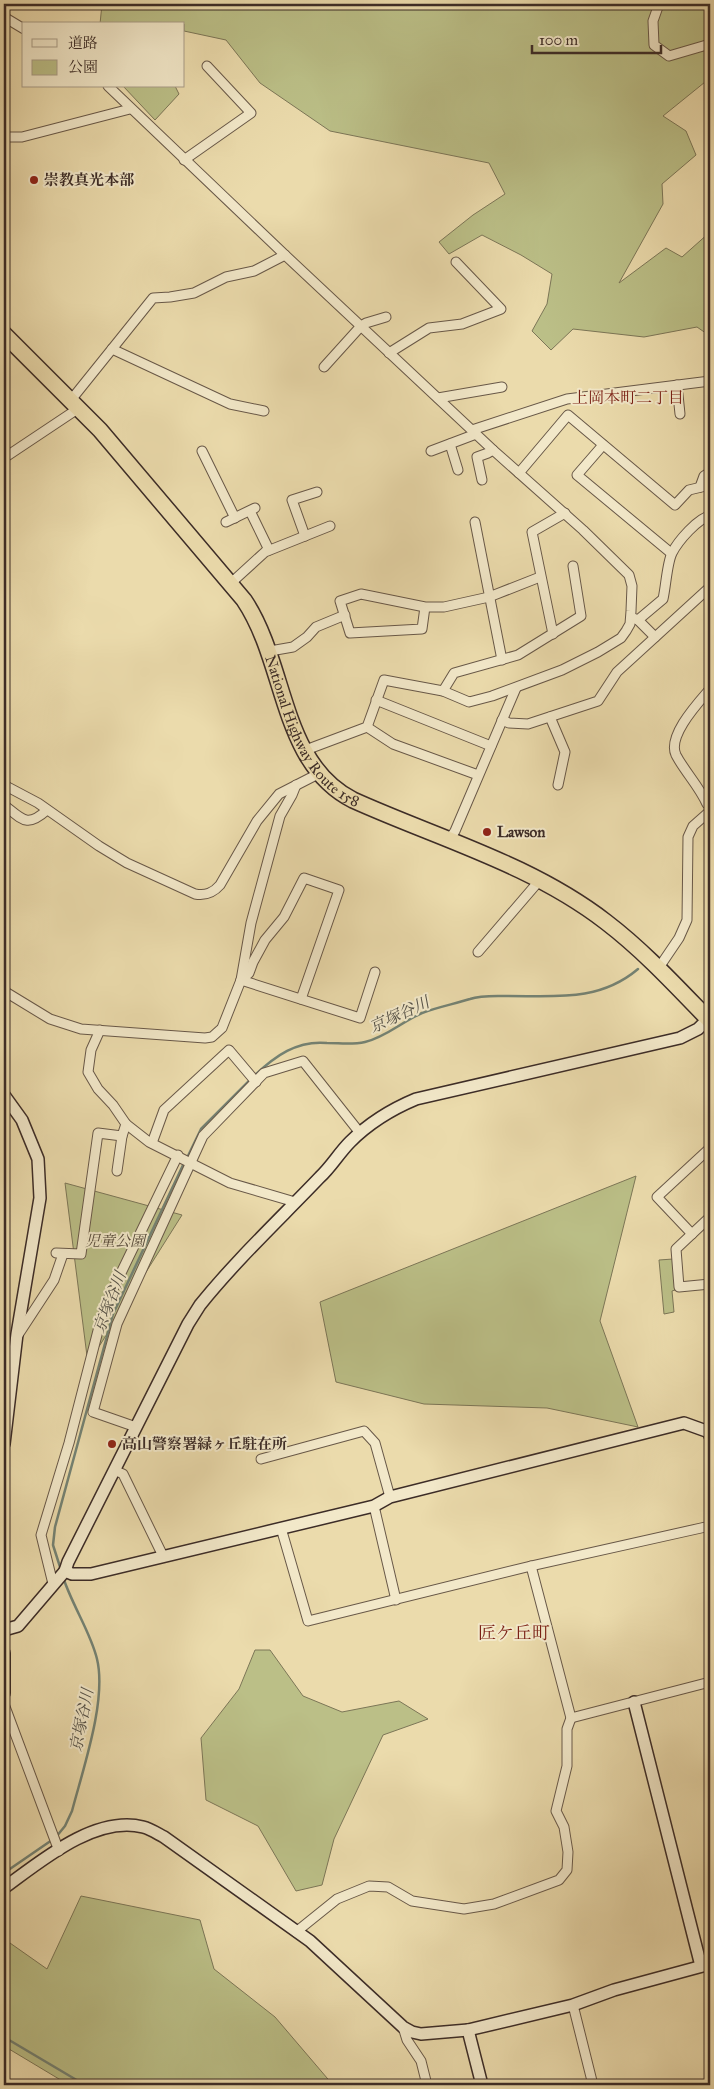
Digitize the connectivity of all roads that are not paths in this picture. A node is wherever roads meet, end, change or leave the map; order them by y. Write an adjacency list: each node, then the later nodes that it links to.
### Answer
1 (587, 4): 2 (street)
2 (598, 4)
3 (659, 4): 6 (street)
4 (4, 17): 5 (street)
5 (22, 28)
6 (710, 44)
7 (207, 66): 11 (street)
8 (110, 88): 9 (street)
9 (130, 109): 10 (street); 11 (street)
10 (4, 138)
11 (184, 160): 12 (street)
12 (285, 255): 15 (street); 17 (street)
13 (456, 262): 18 (street)
14 (386, 317): 15 (street)
15 (361, 326): 18 (street); 19 (street)
16 (4, 334): 24 (highway, National Highway Route 158)
17 (112, 349): 24 (street); 25 (street)
18 (389, 353): 23 (street)
19 (324, 367)
20 (710, 381): 21 (street)
21 (677, 385): 26 (street); 27 (street)
22 (502, 387): 23 (street)
23 (438, 398): 27 (street)
24 (75, 404): 34 (street); 51 (highway, National Highway Route 158)
25 (264, 411)
26 (680, 414)
27 (474, 432): 28 (street); 31 (street)
28 (450, 444): 33 (street); 35 (street)
29 (603, 444): 37 (street); 40 (street); 48 (street)
30 (4, 445): 34 (street)
31 (493, 450): 37 (street); 38 (street)
32 (202, 451): 47 (street)
33 (431, 451)
34 (6, 457)
35 (458, 470)
36 (710, 472): 40 (street)
37 (520, 473): 42 (street)
38 (482, 480)
39 (710, 486): 40 (street)
40 (700, 487)
41 (317, 492): 46 (street)
42 (565, 513): 50 (street); 56 (street)
43 (710, 516): 48 (street)
44 (475, 522): 53 (street)
45 (330, 526): 46 (street)
46 (304, 536): 47 (street)
47 (269, 550): 51 (street)
48 (672, 553): 56 (street)
49 (573, 566): 57 (street)
50 (540, 577): 53 (street); 57 (street)
51 (231, 583): 59 (highway, National Highway Route 158)
52 (710, 587): 58 (street)
53 (489, 597): 54 (street); 60 (street)
54 (425, 607): 55 (street); 55 (street)
55 (345, 615): 59 (street)
56 (634, 618): 58 (street); 61 (street)
57 (553, 634): 60 (street)
58 (655, 637): 65 (street)
59 (270, 651): 69 (highway, National Highway Route 158)
60 (502, 660): 63 (street)
61 (516, 688): 63 (street); 66 (street)
62 (710, 689): 76 (street)
63 (443, 691): 64 (street)
64 (376, 700): 67 (street); 68 (street)
65 (550, 717): 66 (street); 74 (street)
66 (502, 720): 68 (street)
67 (366, 727): 69 (street); 71 (street)
68 (491, 746): 71 (street)
69 (303, 750): 70 (highway, National Highway Route 158)
70 (318, 774): 73 (street); 78 (highway, National Highway Route 158)
71 (478, 775): 78 (street)
72 (4, 785): 77 (street)
73 (296, 785): 77 (street); 83 (street)
74 (558, 785)
75 (4, 805): 77 (street)
76 (709, 807): 81 (street)
77 (47, 810)
78 (449, 840): 79 (highway, National Highway Route 158)
79 (540, 881): 80 (street); 81 (highway, National Highway Route 158)
80 (478, 952)
81 (658, 969): 86 (highway, National Highway Route 158)
82 (375, 972): 85 (street)
83 (241, 980): 85 (street); 85 (street); 87 (street)
84 (4, 991): 87 (street)
85 (301, 999)
86 (709, 1020): 91 (street)
87 (100, 1030): 90 (street)
88 (256, 1082): 91 (street); 93 (street); 95 (street)
89 (4, 1095): 101 (street)
90 (126, 1124): 92 (street); 93 (street)
91 (360, 1133): 97 (street)
92 (122, 1136): 96 (street); 101 (street)
93 (152, 1143): 95 (street)
94 (710, 1148): 99 (street)
95 (185, 1159): 97 (street); 103 (street); 115 (street)
96 (117, 1171)
97 (295, 1202): 103 (street)
98 (710, 1217): 99 (street)
99 (692, 1234): 100 (street)
100 (710, 1284)
101 (16, 1337): 102 (street)
102 (8, 1371): 105 (street)
103 (136, 1427): 107 (street)
104 (710, 1436): 108 (street)
105 (4, 1444)
106 (261, 1459): 108 (street)
107 (114, 1470): 112 (street); 114 (street)
108 (390, 1497): 109 (street)
109 (374, 1506): 111 (street); 116 (street)
110 (710, 1526): 113 (street)
111 (281, 1528): 112 (street); 116 (street)
112 (163, 1556): 114 (street)
113 (531, 1566): 116 (street); 123 (street)
114 (68, 1569): 115 (street)
115 (54, 1582): 117 (street)
116 (396, 1600)
117 (4, 1630)
118 (4, 1653): 120 (street)
119 (710, 1682): 121 (street)
120 (4, 1693)
121 (634, 1702): 123 (street); 127 (street)
122 (4, 1704): 124 (street)
123 (571, 1718): 126 (street)
124 (59, 1851): 125 (street); 126 (street)
125 (4, 1888)
126 (296, 1932): 129 (street)
127 (706, 1965): 128 (street)
128 (573, 2005): 130 (street); 133 (street)
129 (403, 2027): 130 (street); 131 (street)
130 (468, 2030): 132 (street)
131 (427, 2085)
132 (482, 2085)
133 (593, 2085)

